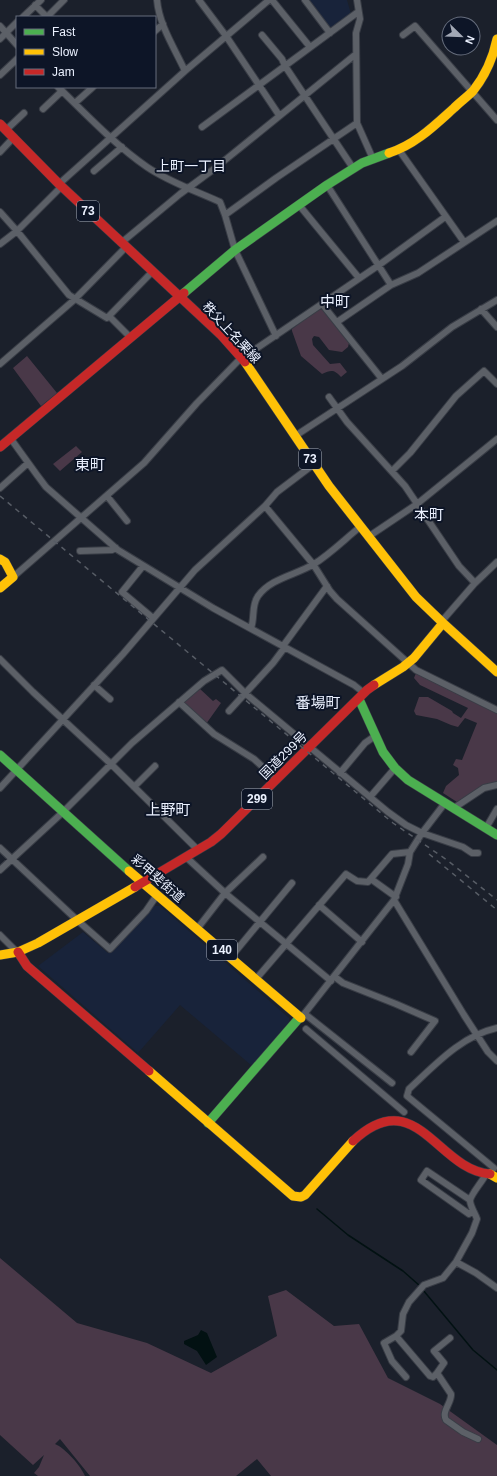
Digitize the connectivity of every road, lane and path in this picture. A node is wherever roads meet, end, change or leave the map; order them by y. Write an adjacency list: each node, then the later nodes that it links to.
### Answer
1 (40, 0): 10 (street)
2 (64, 0): 10 (street)
3 (157, 0): 15 (street)
4 (199, 0): 22 (street)
5 (257, 0): 11 (street)
6 (269, 0): 11 (street)
7 (272, 0): 26 (street)
8 (305, 0): 19 (street)
9 (357, 0): 12 (street)
10 (35, 5): 13 (street)
11 (262, 5): 22 (street)
12 (358, 12): 19 (street); 27 (street)
13 (23, 16)
14 (16, 23): 18 (street)
15 (163, 24): 17 (street); 31 (street)
16 (0, 26): 18 (street)
17 (156, 30)
18 (6, 33): 23 (street); 25 (street)
19 (330, 33): 26 (street)
20 (262, 35): 30 (street)
21 (402, 35): 36 (street)
22 (226, 36): 31 (street); 33 (street)
23 (0, 39)
24 (497, 39): 28 (main road)
25 (16, 44)
26 (310, 47): 30 (street)
27 (356, 54): 37 (street); 43 (street)
28 (496, 54): 36 (main road)
29 (16, 60): 32 (street)
30 (285, 66): 33 (street); 37 (street)
31 (185, 71): 47 (street)
32 (0, 74)
33 (259, 84): 41 (street); 45 (street)
34 (92, 88): 38 (street)
35 (60, 89): 38 (street); 39 (street)
36 (472, 92): 42 (street); 50 (main road)
37 (306, 94): 41 (street); 48 (street)
38 (75, 103): 47 (street)
39 (43, 109)
40 (24, 113): 44 (street)
41 (280, 115): 57 (street)
42 (497, 120)
43 (357, 123): 48 (street); 52 (street)
44 (3, 127): 46 (main road, 秩父上名栗線 / 73)
45 (202, 127)
46 (14, 137): 51 (street); 55 (main road, 秩父上名栗線 / 73)
47 (110, 138): 49 (street); 55 (street)
48 (335, 138): 53 (street); 60 (street)
49 (122, 147): 54 (street); 57 (street)
50 (399, 150): 52 (main road); 61 (street)
51 (0, 152)
52 (372, 159): 53 (main road)
53 (353, 168): 56 (main road)
54 (94, 171)
55 (60, 185): 64 (street); 67 (main road, 秩父上名栗線 / 73)
56 (327, 185): 58 (main road); 69 (street)
57 (190, 188): 60 (street); 67 (street)
58 (299, 205): 68 (main road); 71 (street)
59 (0, 212): 64 (street)
60 (225, 215): 68 (street)
61 (445, 217): 65 (street); 69 (street)
62 (495, 223): 63 (street); 65 (street)
63 (497, 230)
64 (17, 231): 66 (street); 74 (street)
65 (464, 242): 72 (street)
66 (0, 244)
67 (124, 245): 70 (main road, 秩父上名栗線 / 73); 74 (street)
68 (235, 250): 73 (main road); 81 (street)
69 (379, 265): 71 (street); 72 (street)
70 (153, 271): 73 (main road, 秩父上名栗線 / 73); 78 (street)
71 (359, 278): 76 (street)
72 (391, 285): 79 (street)
73 (179, 296): 82 (main road); 83 (main road, 秩父上名栗線 / 73)
74 (74, 300): 78 (street); 84 (street)
75 (497, 300): 77 (street)
76 (322, 304): 79 (street); 81 (street)
77 (482, 309): 80 (street); 85 (street)
78 (109, 316): 82 (street)
79 (337, 322): 85 (street)
80 (497, 327)
81 (276, 336): 83 (street)
82 (131, 338): 90 (main road)
83 (243, 358): 89 (main road, 秩父上名栗線 / 73); 97 (street)
84 (0, 364)
85 (382, 379): 88 (street)
86 (497, 384): 95 (street)
87 (329, 397): 88 (street)
88 (337, 409): 89 (street); 95 (street)
89 (295, 436): 94 (main road, 秩父上名栗線 / 73)
90 (11, 439): 92 (main road); 93 (street)
91 (497, 439): 98 (street)
92 (0, 447)
93 (28, 463): 96 (street); 100 (street)
94 (314, 464): 99 (street); 102 (main road, 秩父上名栗線 / 73)
95 (392, 471): 98 (street)
96 (0, 488)
97 (107, 496): 100 (street); 101 (street)
98 (417, 504): 103 (street); 111 (street)
99 (265, 506): 107 (street); 114 (street)
100 (82, 518): 104 (street); 110 (street)
101 (127, 521)
102 (360, 527): 103 (main road, 秩父上名栗線 / 73); 107 (street)
103 (368, 537): 116 (main road, 秩父上名栗線 / 73)
104 (116, 548): 105 (street); 108 (street)
105 (80, 551)
106 (0, 559): 110 (main road)
107 (313, 564): 112 (street); 117 (street)
108 (143, 566): 114 (street); 115 (street)
109 (496, 566): 111 (street)
110 (13, 577): 113 (main road)
111 (475, 583): 116 (street)
112 (327, 586): 118 (street); 120 (street)
113 (0, 588)
114 (179, 588): 115 (street); 117 (street)
115 (153, 618): 122 (street)
116 (442, 622): 120 (main road, 国道299号 / 299); 121 (main road)
117 (250, 628): 118 (street)
118 (284, 647): 123 (street); 124 (street)
119 (0, 659): 129 (street)
120 (409, 662): 124 (main road, 国道299号 / 299); 127 (street)
121 (497, 672)
122 (94, 685): 125 (street); 129 (street)
123 (246, 694): 126 (street); 128 (street); 131 (street)
124 (361, 696): 130 (main road); 131 (main road, 国道299号 / 299)
125 (110, 699)
126 (179, 702): 133 (street); 138 (street)
127 (497, 710)
128 (229, 711)
129 (62, 720): 133 (street); 136 (street)
130 (376, 736): 135 (main road); 137 (street)
131 (309, 747): 137 (street); 138 (main road, 国道299号 / 299)
132 (0, 755): 136 (main road, 彩甲斐街道 / 140)
133 (111, 764): 140 (street); 146 (street)
134 (156, 766): 140 (street)
135 (395, 768): 142 (street); 143 (main road)
136 (16, 770): 141 (street); 146 (main road, 彩甲斐街道 / 140)
137 (340, 773): 142 (street)
138 (277, 780): 151 (main road, 国道299号 / 299)
139 (497, 785): 144 (street)
140 (134, 787): 151 (street)
141 (0, 788)
142 (370, 797): 148 (street)
143 (446, 803): 144 (main road); 148 (street)
144 (454, 808): 147 (main road)
145 (497, 809): 147 (street)
146 (63, 812): 156 (street); 159 (main road, 彩甲斐街道 / 140)
147 (486, 828): 149 (main road)
148 (422, 833): 152 (street); 153 (street)
149 (497, 835)
150 (0, 848): 156 (street)
151 (198, 850): 154 (main road, 国道299号 / 299)
152 (410, 852): 158 (street); 163 (street)
153 (478, 853)
154 (186, 857): 159 (main road, 国道299号 / 299); 161 (street)
155 (264, 857): 161 (street)
156 (12, 859): 157 (street); 165 (street)
157 (0, 870)
158 (371, 879): 163 (street); 164 (street)
159 (143, 883): 162 (main road, 彩甲斐街道 / 140); 165 (main road, 国道299号 / 299)
160 (292, 883): 166 (street)
161 (224, 893): 166 (street); 167 (street)
162 (158, 895): 165 (street); 167 (main road, 彩甲斐街道 / 140)
163 (395, 898): 169 (street); 179 (street)
164 (319, 905): 169 (street); 170 (street)
165 (77, 920): 171 (main road, 国道299号 / 299)
166 (260, 922): 170 (street); 173 (street)
167 (197, 929): 173 (main road, 彩甲斐街道 / 140)
168 (0, 935): 171 (street)
169 (362, 942): 175 (street)
170 (286, 944): 174 (street); 175 (street)
171 (18, 952): 172 (main road, 国道299号 / 299); 184 (main road)
172 (0, 955)
173 (230, 958): 174 (main road, 彩甲斐街道 / 140)
174 (256, 979): 176 (main road, 彩甲斐街道 / 140)
175 (333, 979): 176 (street); 180 (street)
176 (302, 1016): 182 (street); 184 (main road)
177 (497, 1028): 179 (street)
178 (306, 1029): 183 (street)
179 (477, 1035): 181 (street); 185 (street)
180 (411, 1052)
181 (497, 1061)
182 (392, 1084)
183 (404, 1112)
184 (208, 1123): 185 (main road)
185 (493, 1172): 186 (street)
186 (470, 1200): 187 (street); 187 (street)
187 (473, 1210): 188 (street)
188 (456, 1262): 189 (street); 190 (street)
189 (497, 1288)
190 (396, 1336): 192 (street); 193 (street)
191 (450, 1338): 192 (street)
192 (437, 1374): 194 (street)
193 (406, 1378)
194 (478, 1439)

